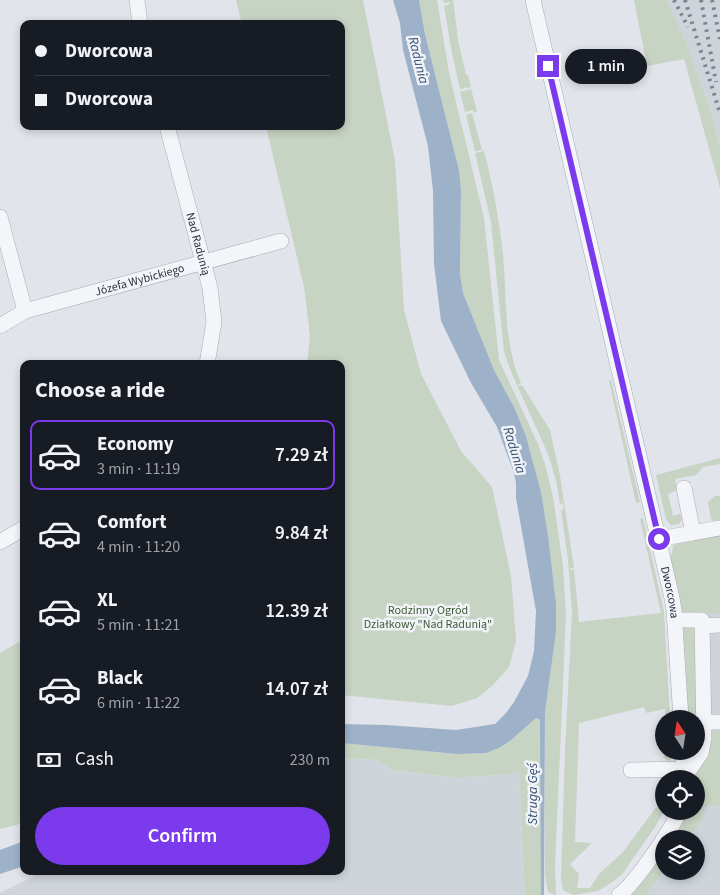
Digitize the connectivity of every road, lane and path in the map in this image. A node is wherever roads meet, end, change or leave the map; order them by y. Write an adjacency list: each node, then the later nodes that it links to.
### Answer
1 (137, 0): 3 (street)
2 (533, 0): 15 (street, Dworcowa)
3 (140, 20)
4 (168, 130): 7 (street, Nad Radunią)
5 (0, 217): 8 (street)
6 (280, 241): 7 (street, Józefa Wybickiego)
7 (203, 262): 8 (street, Józefa Wybickiego); 10 (street, Nad Radunią)
8 (25, 311): 9 (street, Józefa Wybickiego)
9 (0, 326)
10 (208, 360)
11 (684, 488): 14 (street)
12 (720, 528): 14 (street)
13 (20, 530): 16 (street)
14 (693, 533): 15 (street)
15 (659, 539): 17 (street, Dworcowa)
16 (0, 542)
17 (675, 620): 19 (street); 20 (street, Dworcowa)
18 (720, 625): 19 (street)
19 (702, 626): 21 (street)
20 (680, 710)
21 (704, 710)
22 (705, 722): 23 (street)
23 (720, 722)
24 (631, 770): 25 (street)
25 (655, 772)
26 (675, 820): 27 (street)
27 (619, 895)

